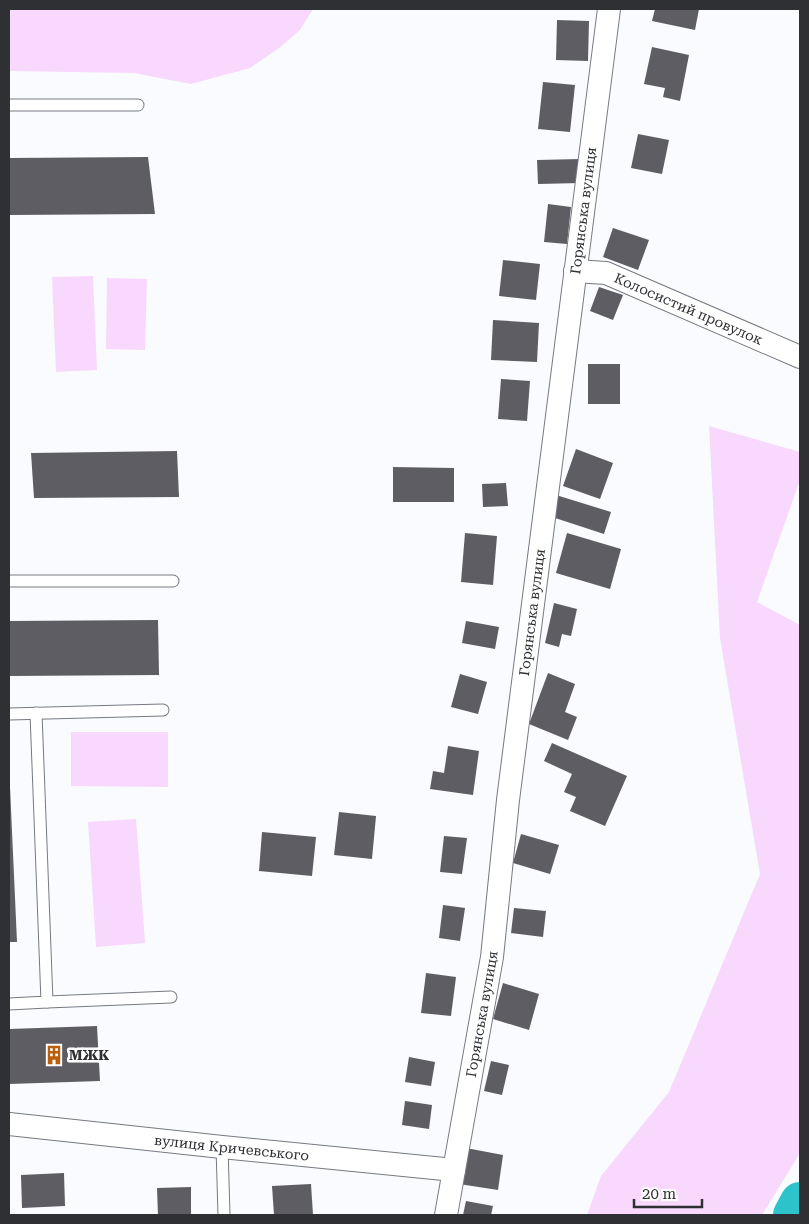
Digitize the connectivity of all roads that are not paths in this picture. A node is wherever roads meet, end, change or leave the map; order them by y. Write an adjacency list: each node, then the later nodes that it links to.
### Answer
1 (609, 9): 4 (street, Горянська вулиця)
2 (9, 105): 3 (lane)
3 (138, 105)
4 (575, 271): 5 (street, Колосистий провулок); 16 (street, Горянська вулиця)
5 (800, 358)
6 (9, 581): 7 (lane)
7 (173, 581)
8 (163, 710): 10 (lane)
9 (9, 714): 10 (lane)
10 (36, 714): 12 (lane)
11 (171, 997): 12 (lane)
12 (47, 1002): 13 (lane)
13 (9, 1004)
14 (9, 1124): 15 (street, вулиця Кричевського)
15 (222, 1147): 16 (street, вулиця Кричевського); 17 (lane)
16 (454, 1170): 18 (street, Горянська вулиця)
17 (224, 1215)
18 (446, 1215)

